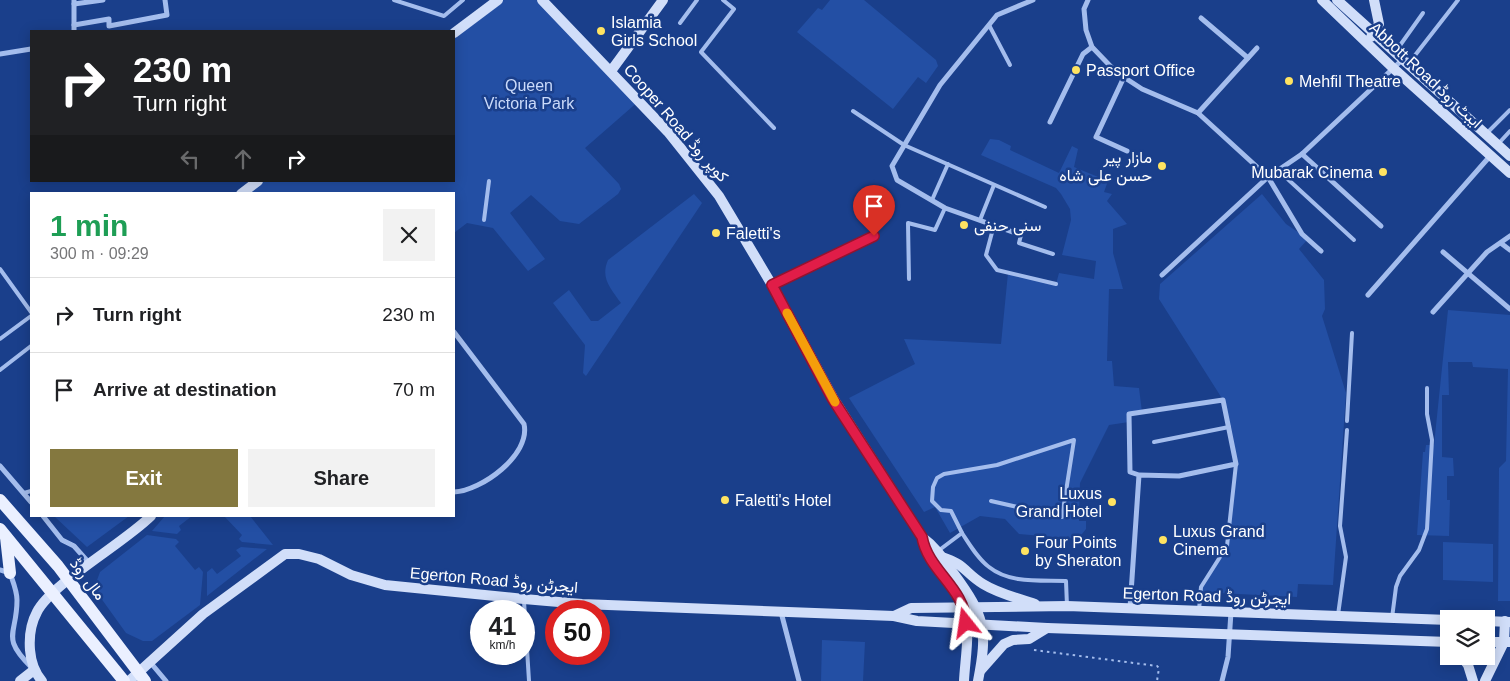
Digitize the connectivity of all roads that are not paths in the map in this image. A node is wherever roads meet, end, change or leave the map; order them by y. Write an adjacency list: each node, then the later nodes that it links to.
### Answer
1 (103, 0): 16 (street)
2 (165, 0): 21 (street)
3 (394, 0): 4 (lane)
4 (463, 0)
5 (498, 0): 22 (main road)
6 (542, 0): 32 (main road, Cooper Road کوپر روڈ)
7 (663, 0): 32 (main road)
8 (697, 0): 19 (lane)
9 (723, 0): 38 (lane)
10 (1033, 0): 20 (street)
11 (1088, 0): 24 (street)
12 (1322, 0): 23 (main road, Abbott Road ایبٹ روڈ)
13 (1337, 0): 23 (main road, Abbott Road ایبٹ روڈ)
14 (1374, 0): 23 (main road)
15 (1458, 0): 29 (lane)
16 (74, 2): 21 (street)
17 (1423, 13): 29 (lane)
18 (1201, 18): 28 (street)
19 (680, 23)
20 (989, 25): 30 (lane); 42 (street)
21 (74, 28)
22 (455, 33)
23 (1371, 37): 29 (main road, Abbott Road ایبٹ روڈ); 31 (main road, Abbott Road ایبٹ روڈ)
24 (1092, 47): 33 (street); 37 (street)
25 (1257, 48): 28 (street)
26 (30, 49): 27 (street)
27 (0, 54)
28 (1248, 58): 36 (street)
29 (1401, 59): 31 (street); 40 (main road, Abbott Road ایبٹ روڈ)
30 (1010, 65)
31 (1393, 68): 44 (street); 45 (main road, Abbott Road ایبٹ روڈ)
32 (611, 71): 76 (main road, Cooper Road کوپر روڈ)
33 (1124, 77): 36 (street); 43 (street)
34 (1510, 110): 40 (lane)
35 (853, 111): 42 (lane)
36 (1198, 113): 50 (street)
37 (1050, 122)
38 (774, 128)
39 (1510, 132): 41 (lane)
40 (1485, 134): 41 (main road, Abbott Road ایبٹ روڈ)
41 (1497, 144): 46 (main road, Abbott Road ایبٹ روڈ)
42 (904, 145): 47 (lane); 55 (street)
43 (1128, 151)
44 (1302, 154): 48 (street); 61 (street)
45 (1491, 155): 49 (main road, Abbott Road ایبٹ روڈ); 77 (street)
46 (1510, 156)
47 (948, 164): 53 (lane); 55 (lane)
48 (1280, 172): 50 (street); 65 (lane)
49 (1510, 173)
50 (1268, 177): 68 (street); 73 (street)
51 (489, 181): 58 (lane)
52 (257, 182): 54 (main road)
53 (994, 185): 56 (lane); 59 (lane)
54 (244, 192)
55 (932, 200): 57 (street)
56 (1045, 207)
57 (945, 208): 59 (street); 74 (lane)
58 (484, 220)
59 (980, 220): 60 (street)
60 (994, 225): 62 (street); 75 (lane)
61 (1381, 226)
62 (1021, 235): 70 (lane)
63 (874, 236): 76 (street)
64 (1510, 236): 66 (street)
65 (1354, 240)
66 (1502, 244): 67 (street); 72 (street)
67 (1510, 250)
68 (1321, 251)
69 (1443, 252): 72 (street)
70 (1053, 254)
71 (0, 269): 79 (lane)
72 (1468, 273): 78 (street); 80 (street)
73 (1162, 275)
74 (909, 279)
75 (1056, 284)
76 (772, 285): 105 (main road, Cooper Road کوپر روڈ)
77 (1368, 295)
78 (1510, 309)
79 (30, 311)
80 (1433, 312)
81 (30, 317): 84 (lane)
82 (455, 333): 96 (street)
83 (1352, 333): 88 (lane)
84 (0, 339)
85 (30, 347): 86 (lane)
86 (0, 370)
87 (1427, 388): 122 (lane)
88 (1347, 421)
89 (1228, 427): 91 (lane); 92 (street); 94 (street)
90 (1347, 430): 121 (lane)
91 (1154, 442)
92 (1236, 464): 94 (street); 117 (lane)
93 (0, 466): 97 (street)
94 (1139, 475): 116 (street)
95 (30, 491): 97 (lane)
96 (455, 492)
97 (24, 493): 99 (street)
98 (0, 500): 109 (main road, مال روڈ)
99 (30, 501)
100 (990, 501): 104 (lane)
101 (44, 517): 107 (street)
102 (150, 517): 107 (main road)
103 (3, 533): 108 (main road); 110 (main road)
104 (962, 533): 106 (lane); 114 (lane)
105 (922, 537): 106 (main road, Cooper Road کوپر روڈ); 115 (main road, Cooper Road کوپر روڈ)
106 (940, 554): 112 (main road, Cooper Road کوپر روڈ); 113 (main road)
107 (91, 564): 109 (main road)
108 (5, 572): 135 (street)
109 (68, 580): 110 (main road); 137 (main road, مال روڈ)
110 (53, 593): 135 (main road); 140 (main road)
111 (524, 599): 119 (main road, Egerton Road ایجرٹن روڈ); 132 (main road, Egerton Road ایجرٹن روڈ)
112 (977, 606): 113 (main road, Egerton Road ایجرٹن روڈ); 115 (main road, Egerton Road ایجرٹن روڈ); 127 (main road)
113 (1044, 606): 114 (main road, Egerton Road ایجرٹن روڈ)
114 (1067, 606): 116 (main road, Egerton Road ایجرٹن روڈ)
115 (964, 607): 120 (main road, Egerton Road ایجرٹن روڈ); 126 (main road)
116 (1130, 608): 117 (main road, Egerton Road ایجرٹن روڈ)
117 (1199, 610): 118 (main road, Egerton Road ایجرٹن روڈ)
118 (1231, 611): 121 (main road, Egerton Road ایجرٹن روڈ); 129 (street)
119 (780, 612): 120 (main road, Egerton Road ایجرٹن روڈ); 143 (street)
120 (894, 616): 126 (main road)
121 (1338, 617): 122 (main road, Egerton Road ایجرٹن روڈ)
122 (1392, 618): 123 (main road, Egerton Road ایجرٹن روڈ)
123 (1440, 620)
124 (1495, 621): 125 (main road)
125 (1508, 622): 131 (main road)
126 (966, 623): 127 (main road); 144 (main road)
127 (982, 625): 128 (main road); 136 (main road)
128 (1047, 628): 129 (main road); 136 (main road)
129 (1230, 634): 130 (main road); 145 (street)
130 (1440, 642)
131 (1507, 642): 147 (main road)
132 (150, 661): 137 (main road, Egerton Road ایجرٹن روڈ); 141 (street)
133 (528, 665): 142 (lane)
134 (1468, 665): 146 (main road)
135 (34, 670): 138 (main road); 139 (main road)
136 (979, 676)
137 (138, 678)
138 (20, 681)
139 (42, 681)
140 (124, 681)
141 (166, 681)
142 (529, 681)
143 (800, 681)
144 (964, 681)
145 (1222, 681)
146 (1473, 681)
147 (1485, 681)

